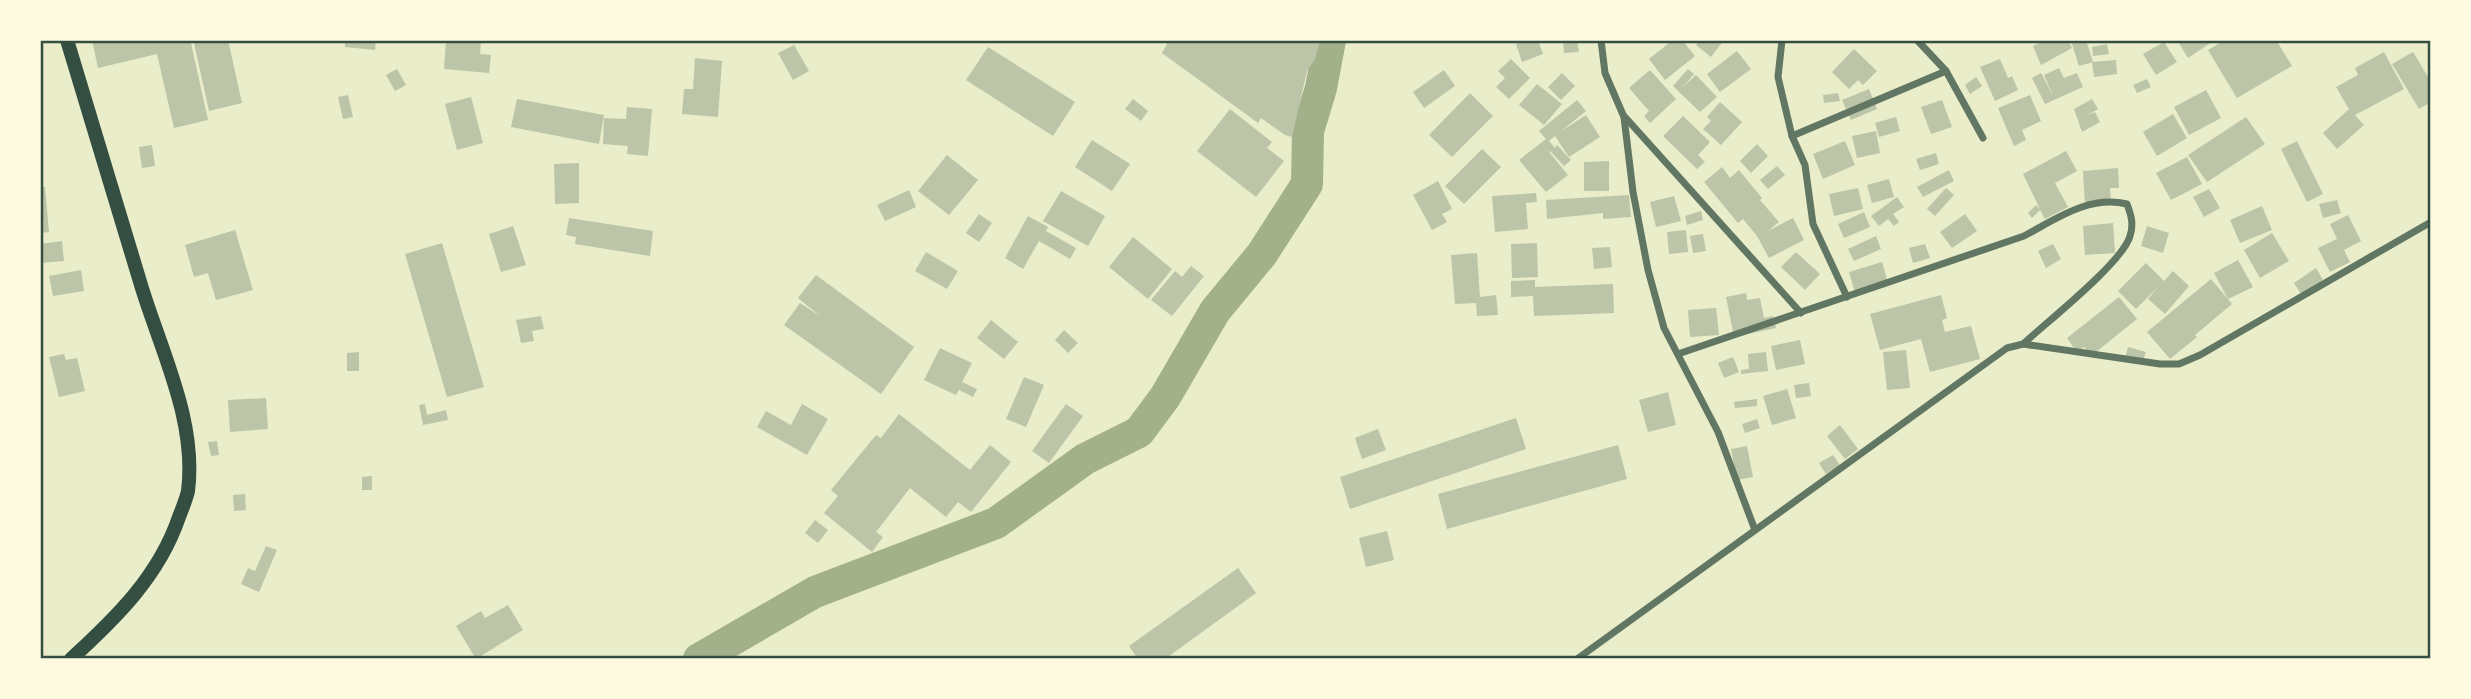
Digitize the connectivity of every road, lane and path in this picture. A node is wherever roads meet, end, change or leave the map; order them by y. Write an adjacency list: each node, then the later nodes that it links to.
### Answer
1 (67, 40): 15 (main road)
2 (1601, 40): 6 (street)
3 (1782, 40): 7 (street)
4 (1917, 40): 5 (street)
5 (1946, 71): 7 (street); 8 (street)
6 (1624, 117): 11 (street); 13 (street)
7 (1792, 136): 10 (street)
8 (1983, 138)
9 (2431, 222): 12 (street)
10 (1847, 297): 11 (street); 12 (street)
11 (1801, 313): 13 (street)
12 (2023, 344): 14 (street)
13 (1678, 354): 14 (street)
14 (1755, 530): 16 (street)
15 (71, 659)
16 (1577, 659)

